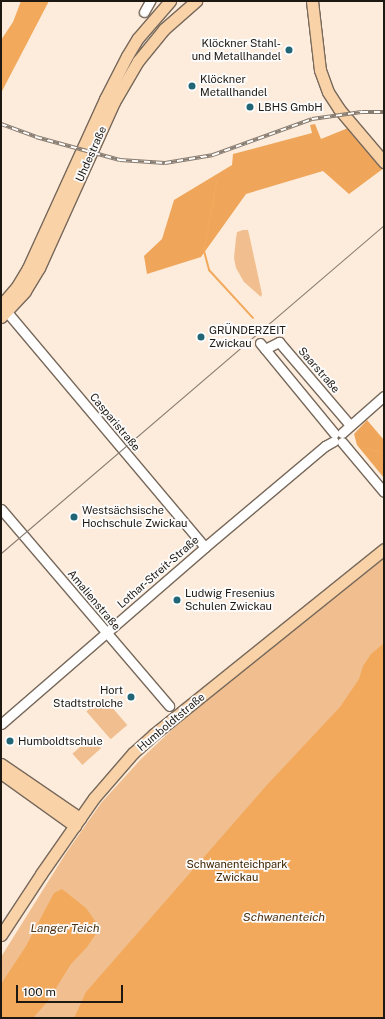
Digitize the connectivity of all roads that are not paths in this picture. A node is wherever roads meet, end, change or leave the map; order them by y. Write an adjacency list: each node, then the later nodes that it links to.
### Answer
1 (150, 1): 5 (street)
2 (170, 1): 7 (main road, Uhdestraße)
3 (196, 1): 7 (main road, Uhdestraße)
4 (312, 1): 6 (main road)
5 (144, 12)
6 (384, 162)
7 (3, 311): 13 (street, Casparistraße)
8 (384, 396): 9 (street, Lothar-Streit-Straße)
9 (350, 425): 10 (street, Lothar-Streit-Straße); 10 (street, Saarstraße)
10 (338, 437): 11 (street, Saarstraße); 13 (street, Lothar-Streit-Straße)
11 (384, 492)
12 (1, 509): 15 (street, Amalienstraße)
13 (205, 547): 15 (street, Lothar-Streit-Straße)
14 (384, 549): 20 (main road, Humboldtstraße)
15 (106, 633): 16 (street, Amalienstraße); 17 (street, Lothar-Streit-Straße)
16 (169, 706)
17 (1, 724)
18 (1, 764): 20 (main road)
19 (1, 773): 20 (main road)
20 (77, 822): 21 (main road, Humboldtstraße)
21 (1, 935)

